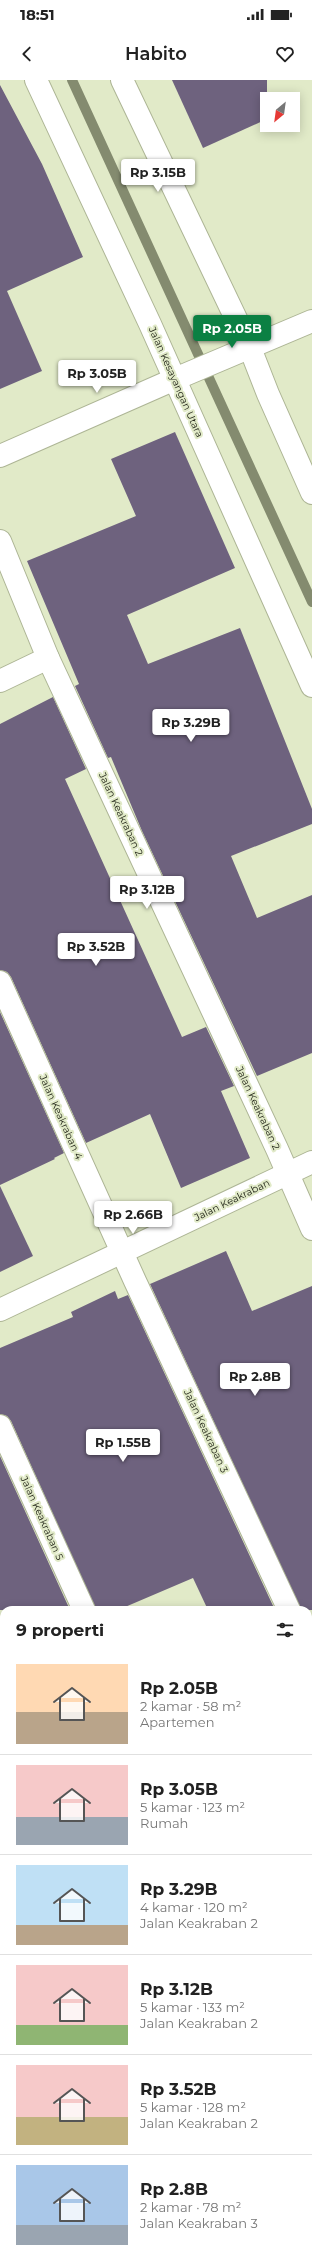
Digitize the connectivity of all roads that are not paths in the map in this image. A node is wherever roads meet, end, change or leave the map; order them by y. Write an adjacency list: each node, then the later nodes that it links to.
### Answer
1 (36, 80): 5 (street, Jalan Kesayangan Utara)
2 (122, 80): 4 (street)
3 (312, 321): 4 (street)
4 (247, 349): 5 (street); 7 (street)
5 (180, 377): 6 (street); 11 (street, Jalan Kesayangan Utara)
6 (0, 456)
7 (312, 493)
8 (0, 541): 9 (street, Jalan Keakraban 2)
9 (48, 658): 10 (street); 14 (street, Jalan Keakraban 2)
10 (0, 681)
11 (312, 686)
12 (0, 982): 16 (street, Jalan Keakraban 4)
13 (312, 1162): 14 (street, Jalan Keakraban)
14 (288, 1173): 15 (street, Jalan Keakraban 2); 16 (street, Jalan Keakraban)
15 (312, 1229)
16 (122, 1252): 17 (street, Jalan Keakraban); 20 (street, Jalan Keakraban 3)
17 (0, 1310)
18 (0, 1426): 19 (street, Jalan Keakraban 5)
19 (82, 1606)
20 (287, 1606)

